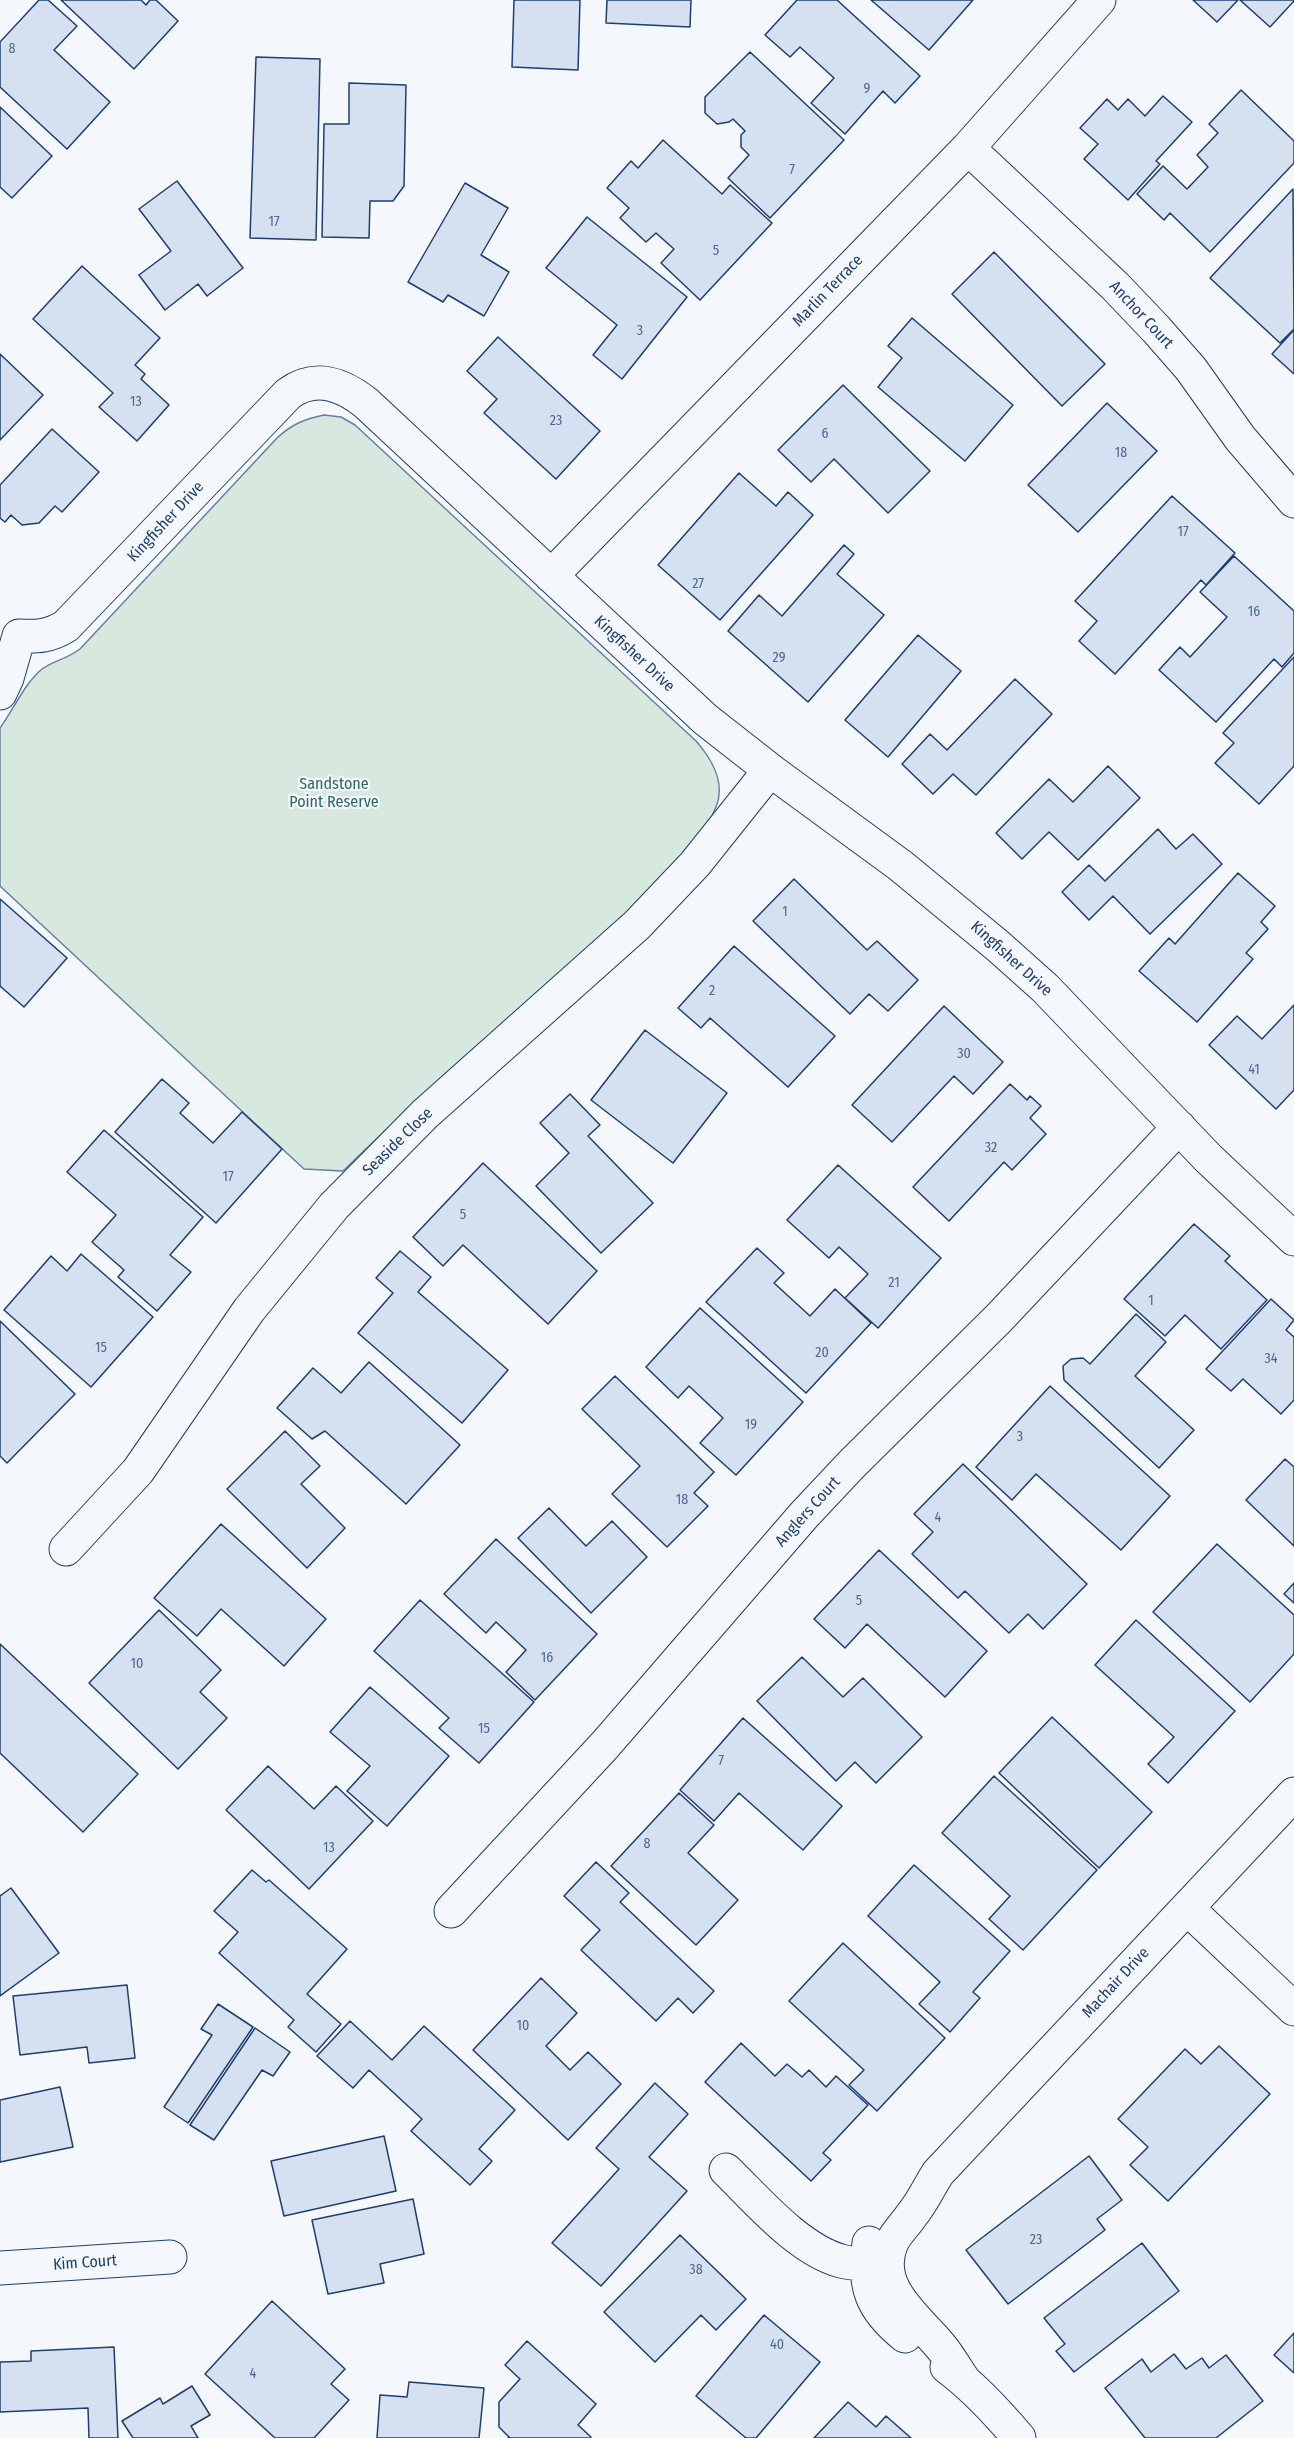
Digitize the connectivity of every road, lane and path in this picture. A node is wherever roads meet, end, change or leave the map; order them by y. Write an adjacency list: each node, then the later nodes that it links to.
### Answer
1 (1099, 0): 2 (street, Marlin Terrace)
2 (968, 148): 3 (street, Anchor Court); 4 (street, Marlin Terrace)
3 (1294, 501)
4 (551, 576): 5 (street, Kingfisher Drive); 7 (street, Kingfisher Drive)
5 (10, 633): 6 (street, Kingfisher Drive)
6 (0, 693)
7 (770, 770): 8 (street, Kingfisher Drive); 10 (street, Seaside Close)
8 (1179, 1127): 9 (street, Kingfisher Drive); 13 (street, Anglers Court)
9 (1294, 1239)
10 (66, 1548)
11 (1294, 1794): 12 (street, Machair Drive)
12 (1187, 1908): 14 (street); 17 (street, Machair Drive)
13 (451, 1911)
14 (1294, 2009)
15 (726, 2170): 17 (street)
16 (170, 2257): 18 (street, Kim Court)
17 (877, 2262): 19 (street, Machair Drive)
18 (0, 2268)
19 (1019, 2438)

